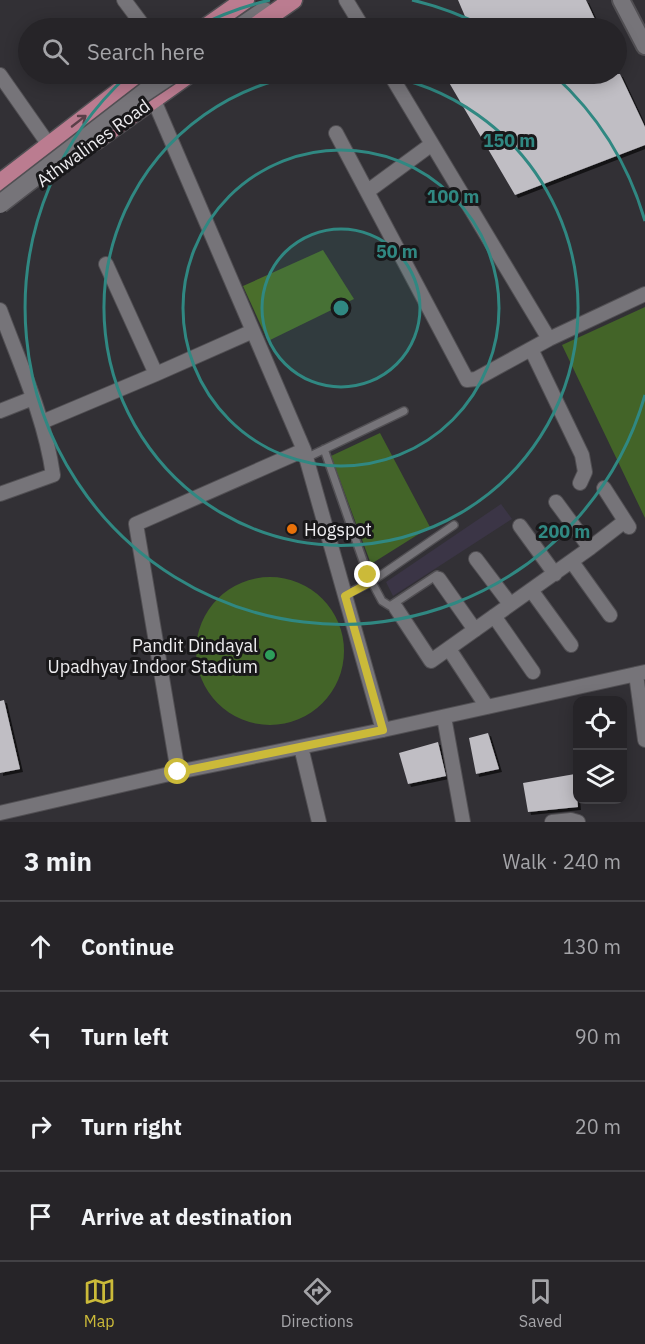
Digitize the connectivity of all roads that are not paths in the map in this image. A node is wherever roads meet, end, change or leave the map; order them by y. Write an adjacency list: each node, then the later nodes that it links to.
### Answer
1 (124, 0): 7 (street)
2 (280, 0): 9 (main road)
3 (293, 0): 10 (main road)
4 (346, 0): 11 (street)
5 (621, 0): 12 (street)
6 (239, 2): 8 (main road)
7 (138, 18)
8 (218, 18)
9 (254, 18)
10 (267, 18)
11 (357, 18)
12 (645, 46)
13 (1, 77): 22 (street)
14 (130, 84): 22 (main road, Athwalines Road, one-way to 14)
15 (147, 84): 19 (street)
16 (158, 84): 25 (main road, bridge)
17 (175, 84): 19 (main road, Athwalines Road)
18 (396, 84): 21 (street)
19 (153, 99): 26 (main road, Athwalines Road); 30 (street)
20 (336, 133): 24 (street)
21 (432, 144): 24 (street); 31 (street)
22 (49, 145): 23 (main road, Athwalines Road)
23 (0, 183)
24 (368, 191): 32 (street)
25 (0, 204)
26 (0, 215)
27 (106, 264): 33 (street)
28 (645, 294): 31 (street)
29 (0, 310): 34 (street)
30 (253, 331): 33 (street); 39 (street)
31 (549, 339): 32 (street)
32 (531, 349): 40 (street)
33 (156, 374): 37 (street)
34 (33, 398): 35 (street); 37 (street)
35 (0, 411)
36 (404, 411): 38 (lane)
37 (42, 422): 42 (street)
38 (324, 449): 39 (lane); 51 (lane)
39 (305, 454): 53 (street); 68 (street)
40 (580, 483)
41 (604, 488): 46 (street)
42 (0, 494)
43 (556, 502): 46 (street)
44 (454, 525): 51 (lane)
45 (520, 526): 49 (street)
46 (590, 548): 48 (street)
47 (476, 559): 54 (street)
48 (572, 562): 49 (street); 56 (street)
49 (555, 574): 52 (street)
50 (438, 577): 51 (lane); 58 (street)
51 (371, 582): 53 (lane)
52 (531, 590): 54 (street); 59 (street)
53 (345, 596): 65 (street)
54 (510, 604): 57 (street)
55 (396, 608): 60 (street)
56 (610, 615)
57 (494, 616): 58 (street); 61 (street)
58 (475, 630): 60 (street)
59 (571, 645)
60 (449, 649): 63 (street)
61 (532, 672)
62 (640, 673): 63 (street); 66 (street)
63 (487, 707): 64 (street)
64 (444, 717): 65 (street); 72 (street)
65 (383, 730): 67 (street)
66 (645, 740)
67 (302, 747): 68 (street); 71 (street)
68 (178, 772): 70 (street)
69 (0, 813): 70 (street)
70 (22, 815)
71 (319, 822)
72 (463, 822)
73 (552, 822): 74 (street)
74 (578, 822)

